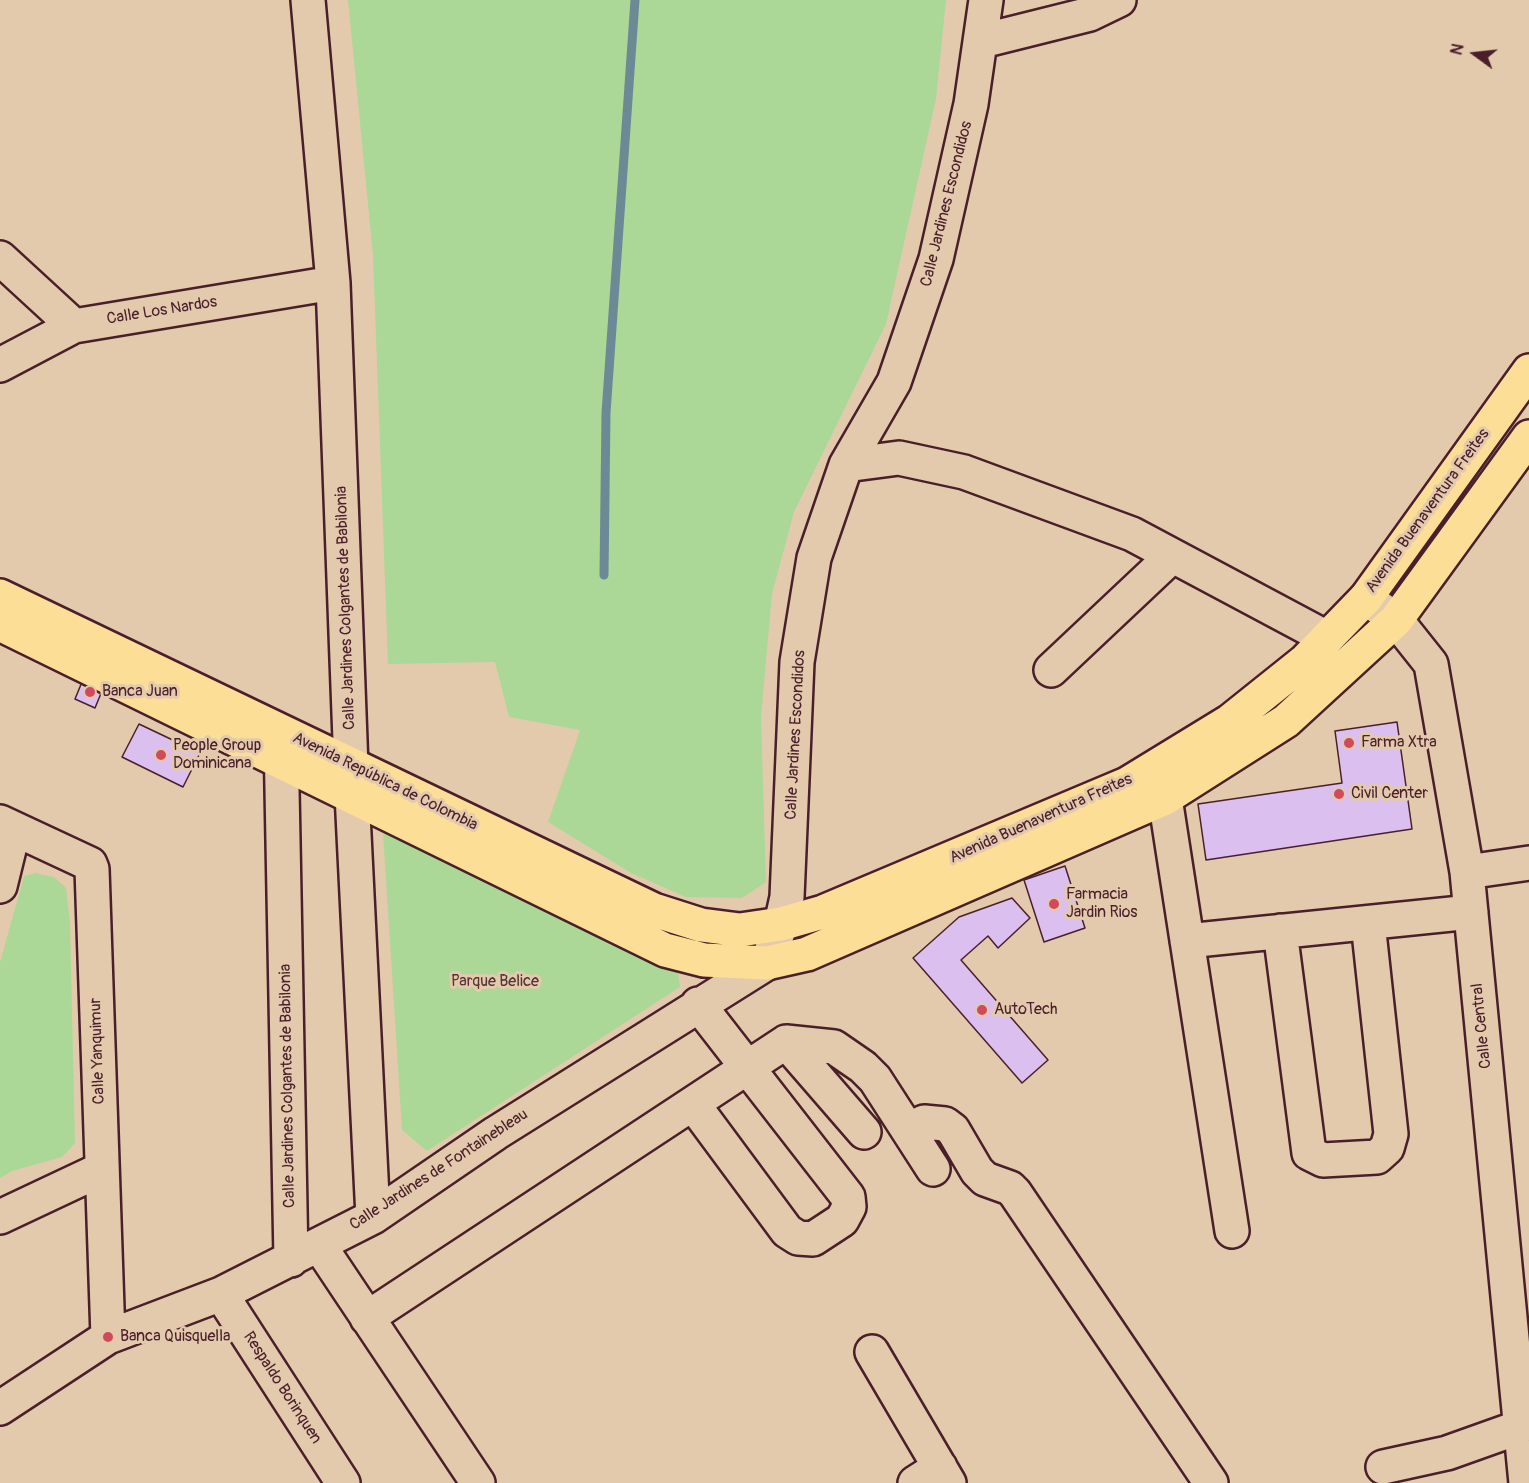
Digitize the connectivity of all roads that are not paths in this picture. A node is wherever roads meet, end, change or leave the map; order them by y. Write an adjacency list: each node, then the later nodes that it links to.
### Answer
1 (308, 0): 6 (street, Calle Jardines Colgantes de Babilonia)
2 (986, 0): 4 (street, Calle Jardines Escondidos)
3 (1119, 0): 4 (street)
4 (982, 41): 11 (street, Calle Jardines Escondidos)
5 (0, 258): 7 (street)
6 (333, 283): 7 (street, Calle Los Nardos); 20 (street, Calle Jardines Colgantes de Babilonia)
7 (74, 326): 8 (street, Calle Los Nardos)
8 (0, 365)
9 (1529, 371): 14 (main road, Avenida Buenaventura Freites)
10 (1529, 437): 15 (main road, Avenida Buenaventura Freites)
11 (846, 465): 12 (street); 28 (street, Calle Jardines Escondidos)
12 (1172, 556): 17 (street); 18 (street)
13 (0, 596): 19 (main road, Avenida República de Colombia)
14 (1366, 598): 15 (street, Calle Central); 17 (main road, Avenida Buenaventura Freites)
15 (1396, 620): 21 (main road, Avenida Buenaventura Freites); 24 (street, Calle Central)
16 (0, 624): 19 (main road, Avenida República de Colombia)
17 (1327, 638): 28 (main road, Avenida Buenaventura Freites)
18 (1050, 670)
19 (281, 748): 20 (main road, Avenida República de Colombia); 43 (street, Calle Jardines Colgantes de Babilonia)
20 (352, 780): 28 (main road, Avenida República de Colombia); 31 (main road, Avenida República de Colombia); 41 (street, Calle Jardines Colgantes de Babilonia)
21 (1165, 798): 30 (street); 31 (main road, Avenida Buenaventura Freites)
22 (7, 825): 25 (street); 38 (street, Calle Yanquimur)
23 (1529, 864): 24 (street)
24 (1467, 872): 26 (street, Calle Central)
25 (0, 886)
26 (1471, 912): 27 (street); 49 (street, Calle Central)
27 (1368, 923): 29 (street); 29 (street)
28 (782, 924): 31 (street)
29 (1280, 931): 30 (street)
30 (1187, 941): 42 (street)
31 (767, 963): 32 (street, Calle Jardines de Fontainebleau)
32 (698, 1004): 34 (street); 41 (street, Calle Jardines de Fontainebleau)
33 (786, 1042): 34 (street); 36 (street); 37 (street)
34 (747, 1068): 35 (street); 35 (street)
35 (693, 1104): 45 (street)
36 (908, 1130): 39 (street); 54 (street)
37 (864, 1132)
38 (102, 1169): 40 (street); 46 (street, Calle Yanquimur)
39 (933, 1169)
40 (0, 1217)
41 (373, 1217): 43 (street, Calle Jardines de Fontainebleau)
42 (1232, 1231)
43 (305, 1252): 44 (street, Calle Jardines de Fontainebleau); 45 (street)
44 (220, 1294): 46 (street, Calle Jardines de Fontainebleau); 52 (street, Respaldo Borinquen)
45 (367, 1318): 53 (street)
46 (108, 1337): 48 (street, Calle Jardines de Fontainebleau)
47 (872, 1352): 51 (street)
48 (0, 1408)
49 (1520, 1427): 50 (street); 55 (street, Calle Central)
50 (1383, 1467)
51 (935, 1478)
52 (343, 1483)
53 (478, 1483)
54 (1211, 1483)
55 (1526, 1483)

